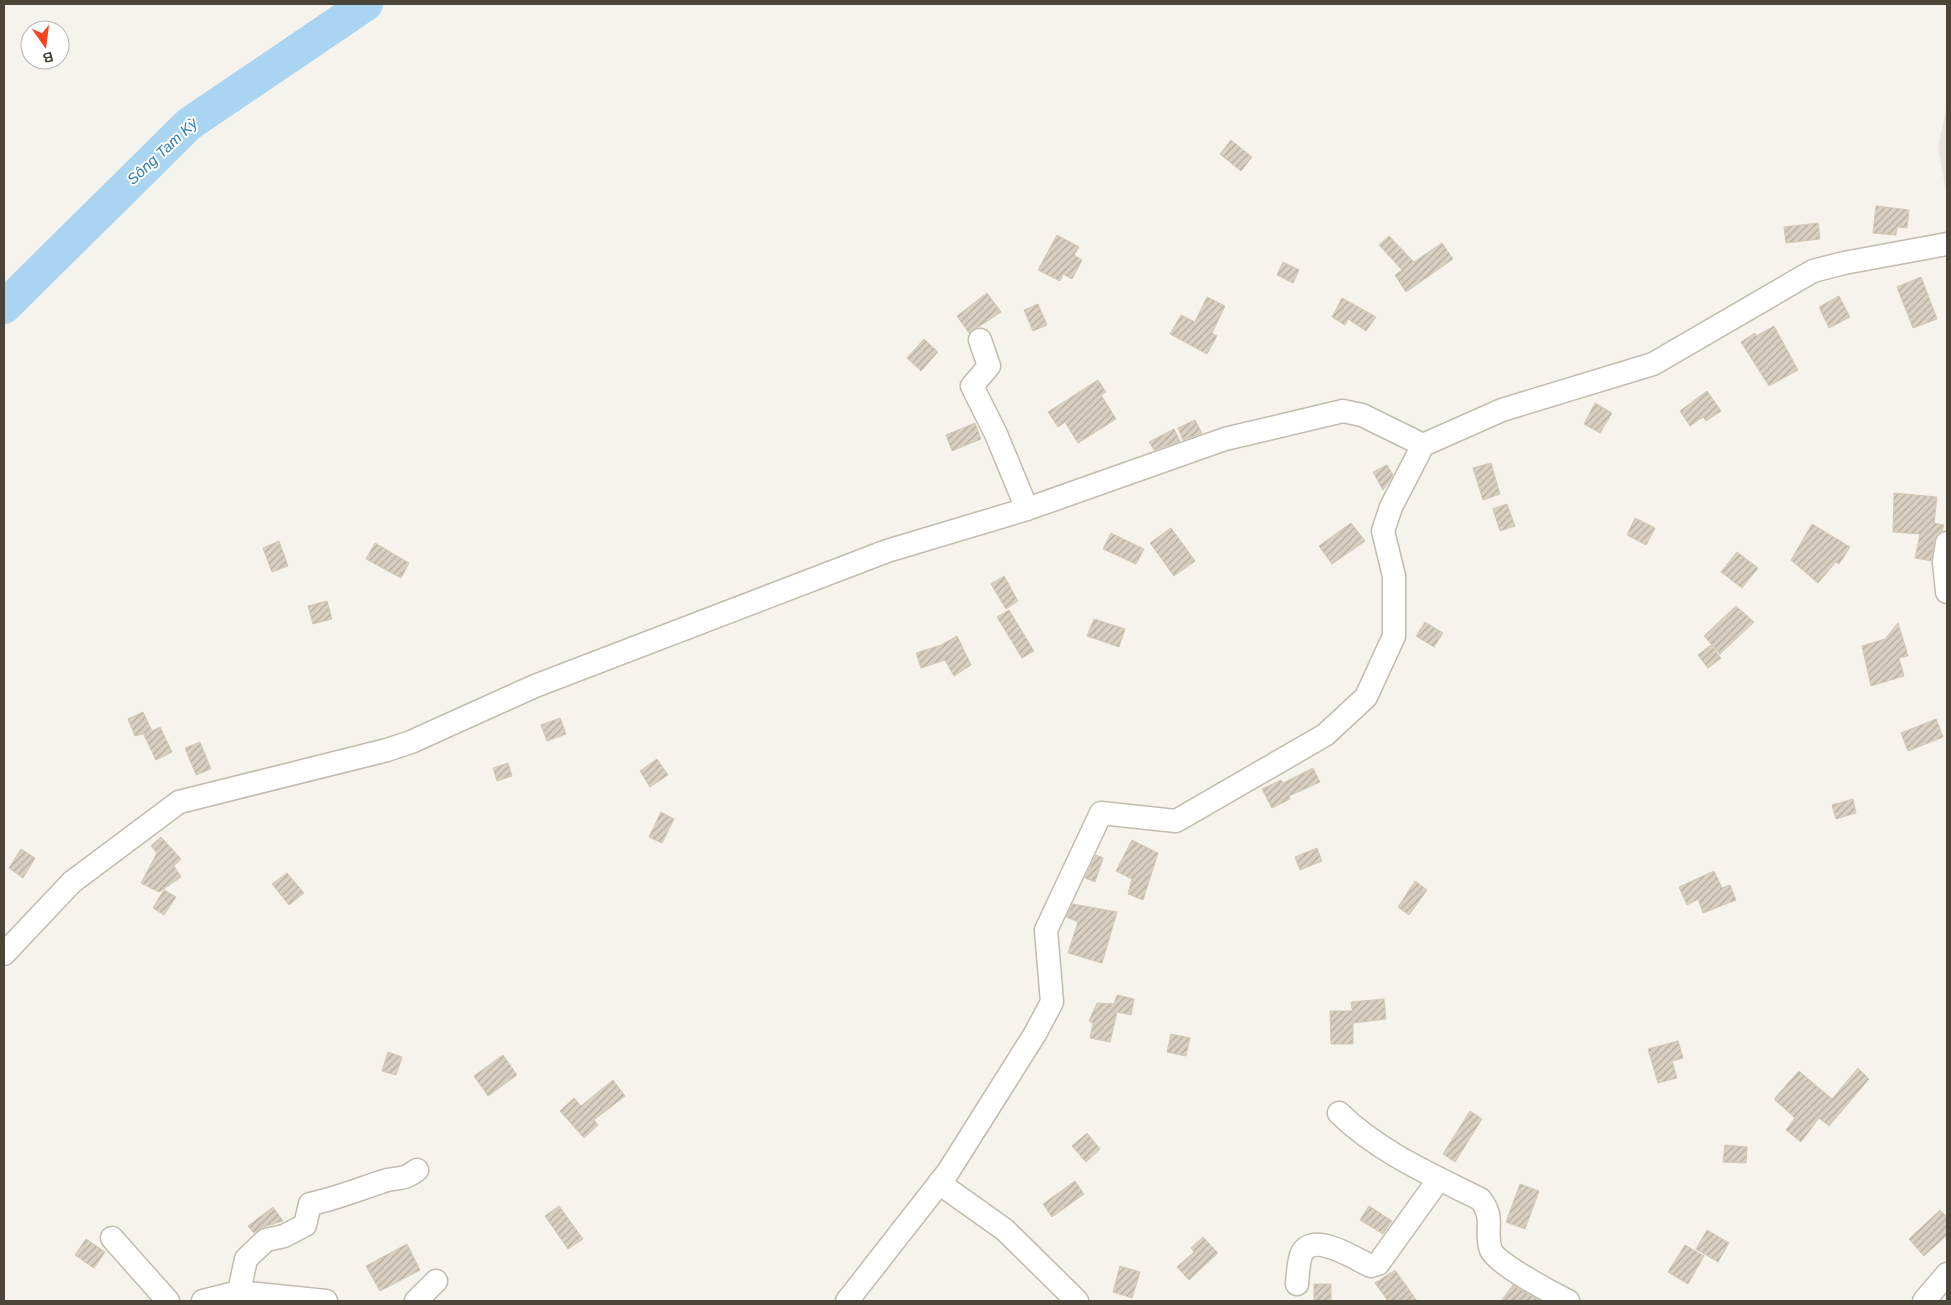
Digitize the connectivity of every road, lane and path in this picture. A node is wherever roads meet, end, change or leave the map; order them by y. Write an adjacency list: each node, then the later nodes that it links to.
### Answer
1 (1947, 244): 3 (street)
2 (980, 340): 4 (street)
3 (1423, 444): 4 (street); 11 (street)
4 (1027, 509): 7 (street)
5 (1947, 543): 6 (street)
6 (1947, 592)
7 (4, 954)
8 (1339, 1113): 10 (street)
9 (417, 1170): 16 (street)
10 (1439, 1178): 15 (street); 23 (street)
11 (939, 1183): 21 (street); 22 (street)
12 (112, 1238): 17 (street)
13 (1947, 1274): 24 (street)
14 (436, 1282): 20 (street)
15 (1297, 1284)
16 (240, 1292): 18 (street); 19 (street)
17 (168, 1301)
18 (203, 1301)
19 (326, 1301)
20 (416, 1301)
21 (847, 1301)
22 (1078, 1301)
23 (1568, 1301)
24 (1924, 1301)

